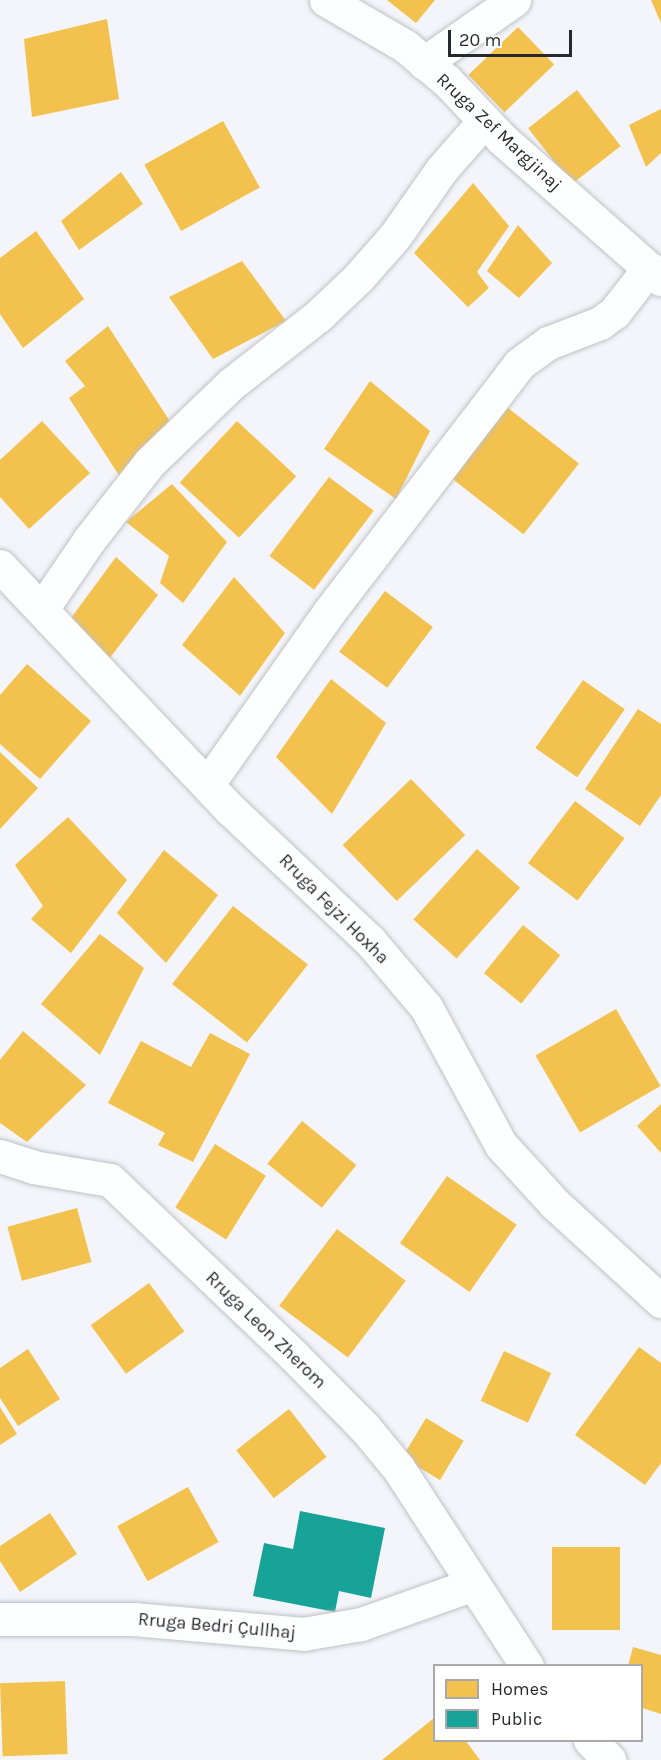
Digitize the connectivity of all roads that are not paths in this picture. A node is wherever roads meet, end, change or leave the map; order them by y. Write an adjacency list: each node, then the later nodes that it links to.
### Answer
1 (326, 0): 3 (street, Rruga Zef Margjinaj)
2 (514, 0): 3 (street)
3 (424, 63): 4 (street, Rruga Zef Margjinaj)
4 (484, 121): 5 (street, Rruga Zef Margjinaj); 7 (street)
5 (655, 274): 8 (street)
6 (0, 566): 7 (street, Rruga Fejzi Hoxha)
7 (42, 609): 8 (street, Rruga Fejzi Hoxha)
8 (207, 785): 10 (street, Rruga Fejzi Hoxha)
9 (0, 1156): 11 (street, Rruga Leon Zherom)
10 (661, 1301)
11 (471, 1585): 12 (street, Rruga Bedri Çullhaj); 13 (street)
12 (0, 1619)
13 (526, 1664)
14 (592, 1742): 15 (street)
15 (609, 1760)

